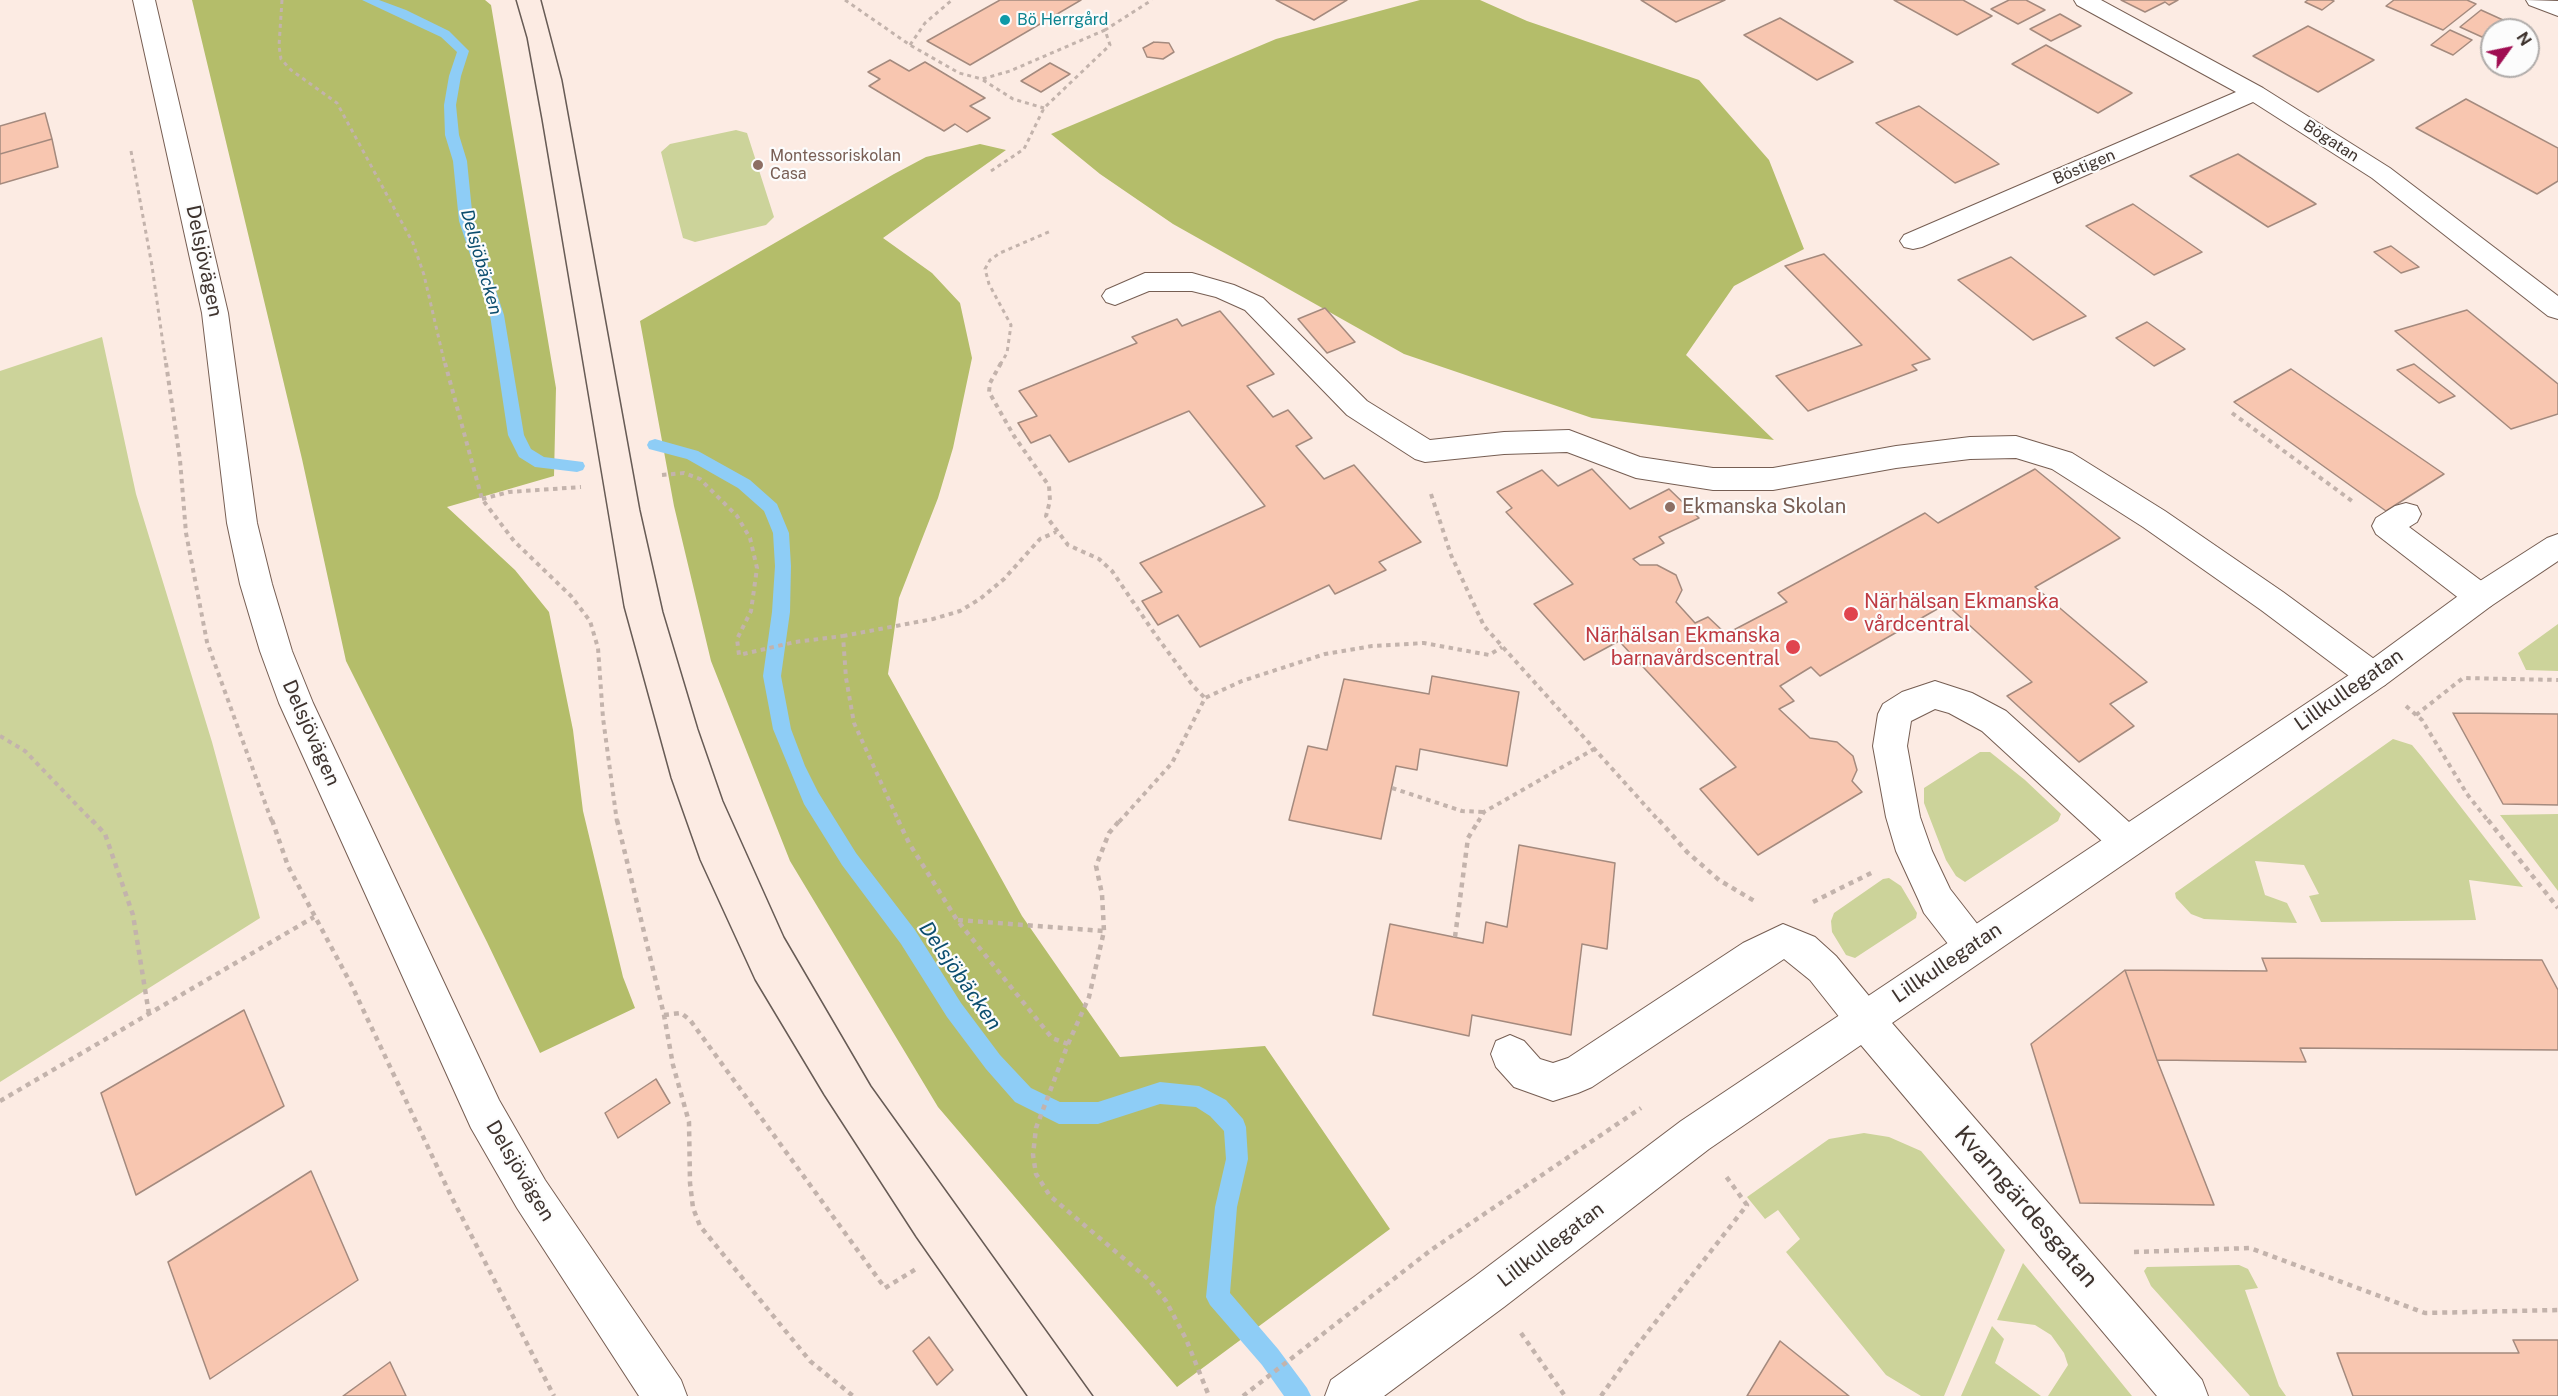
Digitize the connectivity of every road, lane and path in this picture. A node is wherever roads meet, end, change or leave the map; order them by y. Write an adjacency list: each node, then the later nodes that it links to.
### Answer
1 (144, 0): 59 (street, Delsjövägen)
2 (282, 0): 23 (path)
3 (845, 0): 10 (path)
4 (952, 0): 10 (path)
5 (1152, 0): 9 (path)
6 (2085, 0): 12 (street, Bögatan)
7 (2537, 0): 8 (street)
8 (2558, 9)
9 (1105, 30): 11 (path); 13 (path)
10 (910, 45): 11 (path)
11 (982, 79): 13 (path)
12 (2255, 93): 16 (street, Böstigen); 18 (street, Bögatan)
13 (1044, 108): 14 (path)
14 (991, 171)
15 (1051, 231): 25 (path)
16 (1912, 241)
17 (1115, 296): 20 (street)
18 (2558, 310)
19 (2232, 413): 24 (path)
20 (1425, 451): 29 (path); 30 (street)
21 (662, 475): 28 (path)
22 (581, 487): 23 (path)
23 (482, 499): 49 (path)
24 (2397, 520): 27 (street)
25 (1056, 532): 28 (path); 32 (path)
26 (2558, 546): 27 (street, Lillkullegatan)
27 (2480, 597): 30 (street, Lillkullegatan)
28 (843, 636): 44 (path)
29 (1502, 647): 32 (path); 35 (path)
30 (2373, 676): 33 (path); 38 (street, Lillkullegatan)
31 (2558, 680): 33 (path)
32 (1205, 698): 45 (path)
33 (2416, 715): 42 (path)
34 (0, 736): 48 (path)
35 (1594, 749): 37 (path); 41 (path)
36 (1392, 788): 37 (path)
37 (1484, 812): 46 (path)
38 (2127, 842): 39 (street); 47 (street, Lillkullegatan)
39 (1914, 851): 40 (path); 47 (street)
40 (1808, 903)
41 (1760, 905)
42 (2558, 908)
43 (314, 917): 48 (path)
44 (957, 920): 45 (path); 51 (path)
45 (1104, 931): 51 (path)
46 (1455, 938)
47 (1972, 946): 50 (street, Lillkullegatan)
48 (149, 1014): 53 (path)
49 (664, 1015): 55 (path); 60 (path)
50 (1865, 1020): 52 (street, Kvarngärdesgatan); 54 (street, Lillkullegatan); 56 (street, Kvarngärdesgatan)
51 (1068, 1044): 61 (path)
52 (1510, 1054)
53 (0, 1101)
54 (1695, 1135): 62 (path); 63 (street, Lillkullegatan); 65 (path)
55 (916, 1269)
56 (2081, 1270): 57 (path); 66 (street, Kvarngärdesgatan)
57 (2558, 1310)
58 (1538, 1354): 64 (path)
59 (665, 1396)
60 (853, 1396)
61 (1209, 1396)
62 (1243, 1396)
63 (1347, 1396)
64 (1565, 1396)
65 (1601, 1396)
66 (2186, 1396)

